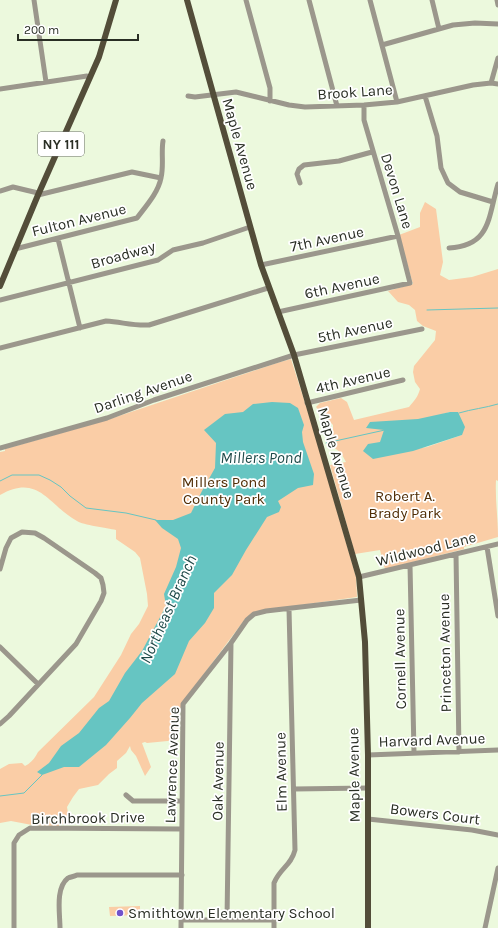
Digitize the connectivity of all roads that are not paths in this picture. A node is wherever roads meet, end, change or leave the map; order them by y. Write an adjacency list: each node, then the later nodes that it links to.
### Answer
1 (34, 0): 15 (street)
2 (116, 0): 14 (main road, NY 111)
3 (187, 0): 19 (main road, Maple Avenue)
4 (246, 0): 22 (street)
5 (309, 0): 25 (street)
6 (370, 0): 12 (street)
7 (432, 0): 11 (street)
8 (497, 0): 9 (street)
9 (498, 5)
10 (498, 24): 11 (street)
11 (439, 29): 12 (street)
12 (382, 45): 23 (street)
13 (498, 58): 16 (street)
14 (90, 77): 15 (street); 32 (main road, NY 111)
15 (46, 82): 18 (street)
16 (491, 83): 17 (street, Brook Lane); 21 (street, Brook Lane)
17 (498, 84)
18 (0, 89)
19 (213, 95): 20 (street, Brook Lane); 22 (street, Brook Lane); 34 (main road, Maple Avenue)
20 (188, 96)
21 (425, 96): 23 (street, Brook Lane); 33 (street)
22 (270, 101): 25 (street, Brook Lane)
23 (397, 102): 24 (street, Brook Lane)
24 (364, 105): 25 (street, Brook Lane); 27 (street, Devon Lane)
25 (337, 106)
26 (163, 141): 28 (street, Fulton Avenue)
27 (372, 152): 29 (street); 35 (street, Devon Lane)
28 (161, 178): 32 (street); 36 (street, Fulton Avenue)
29 (300, 183)
30 (498, 184): 33 (street)
31 (0, 191): 32 (street)
32 (38, 194): 38 (main road, NY 111)
33 (493, 202): 37 (street)
34 (250, 227): 39 (main road, Maple Avenue); 40 (street, Broadway)
35 (398, 236): 39 (street, 7th Avenue); 41 (street, Devon Lane)
36 (58, 239): 38 (street, Fulton Avenue); 40 (street)
37 (449, 248)
38 (15, 249): 42 (main road, NY 111)
39 (261, 265): 43 (main road, Maple Avenue)
40 (69, 283): 44 (street, Broadway); 46 (street)
41 (410, 283): 45 (street, 6th Avenue)
42 (0, 286)
43 (268, 288): 45 (main road, Maple Avenue); 46 (street)
44 (0, 300)
45 (278, 312): 49 (main road, Maple Avenue)
46 (80, 328): 48 (street)
47 (422, 329): 49 (street, 5th Avenue)
48 (0, 348)
49 (294, 355): 51 (main road, Maple Avenue); 52 (street, Darling Avenue)
50 (403, 380): 51 (street, 4th Avenue)
51 (307, 403): 58 (main road, Maple Avenue)
52 (0, 448)
53 (498, 544): 54 (street, Wildwood Lane)
54 (487, 546): 55 (street, Wildwood Lane); 59 (street)
55 (456, 554): 56 (street, Wildwood Lane); 68 (street, Princeton Avenue)
56 (410, 565): 58 (street, Wildwood Lane); 69 (street, Cornell Avenue)
57 (0, 569): 65 (street)
58 (359, 577): 60 (main road, Maple Avenue)
59 (496, 594): 62 (street)
60 (361, 600): 61 (street, Lawrence Avenue); 70 (main road, Maple Avenue)
61 (289, 609): 63 (street, Lawrence Avenue); 72 (street, Elm Avenue)
62 (498, 616)
63 (231, 643): 74 (street, Lawrence Avenue); 83 (street, Oak Avenue)
64 (0, 647): 65 (street)
65 (38, 684): 66 (street)
66 (0, 724)
67 (498, 750): 68 (street, Harvard Avenue)
68 (459, 752): 69 (street, Harvard Avenue)
69 (414, 753): 70 (street, Harvard Avenue)
70 (368, 755): 71 (main road, Maple Avenue)
71 (368, 788): 72 (street); 75 (main road, Maple Avenue)
72 (294, 789): 84 (street, Elm Avenue)
73 (126, 794): 74 (street)
74 (182, 801): 76 (street, Lawrence Avenue)
75 (368, 819): 77 (street, Bowers Court); 89 (main road, Maple Avenue)
76 (182, 829): 79 (street, Lawrence Avenue); 85 (street, Birchbrook Drive)
77 (498, 835)
78 (498, 868): 80 (street)
79 (182, 875): 82 (street, Lawrence Avenue); 86 (street)
80 (491, 901): 81 (street); 90 (street)
81 (498, 903)
82 (181, 920): 83 (street); 87 (street, Lawrence Avenue)
83 (227, 920): 84 (street)
84 (274, 920): 88 (street, Elm Avenue)
85 (14, 928)
86 (60, 928)
87 (181, 928)
88 (274, 928)
89 (368, 928)
90 (485, 928)

